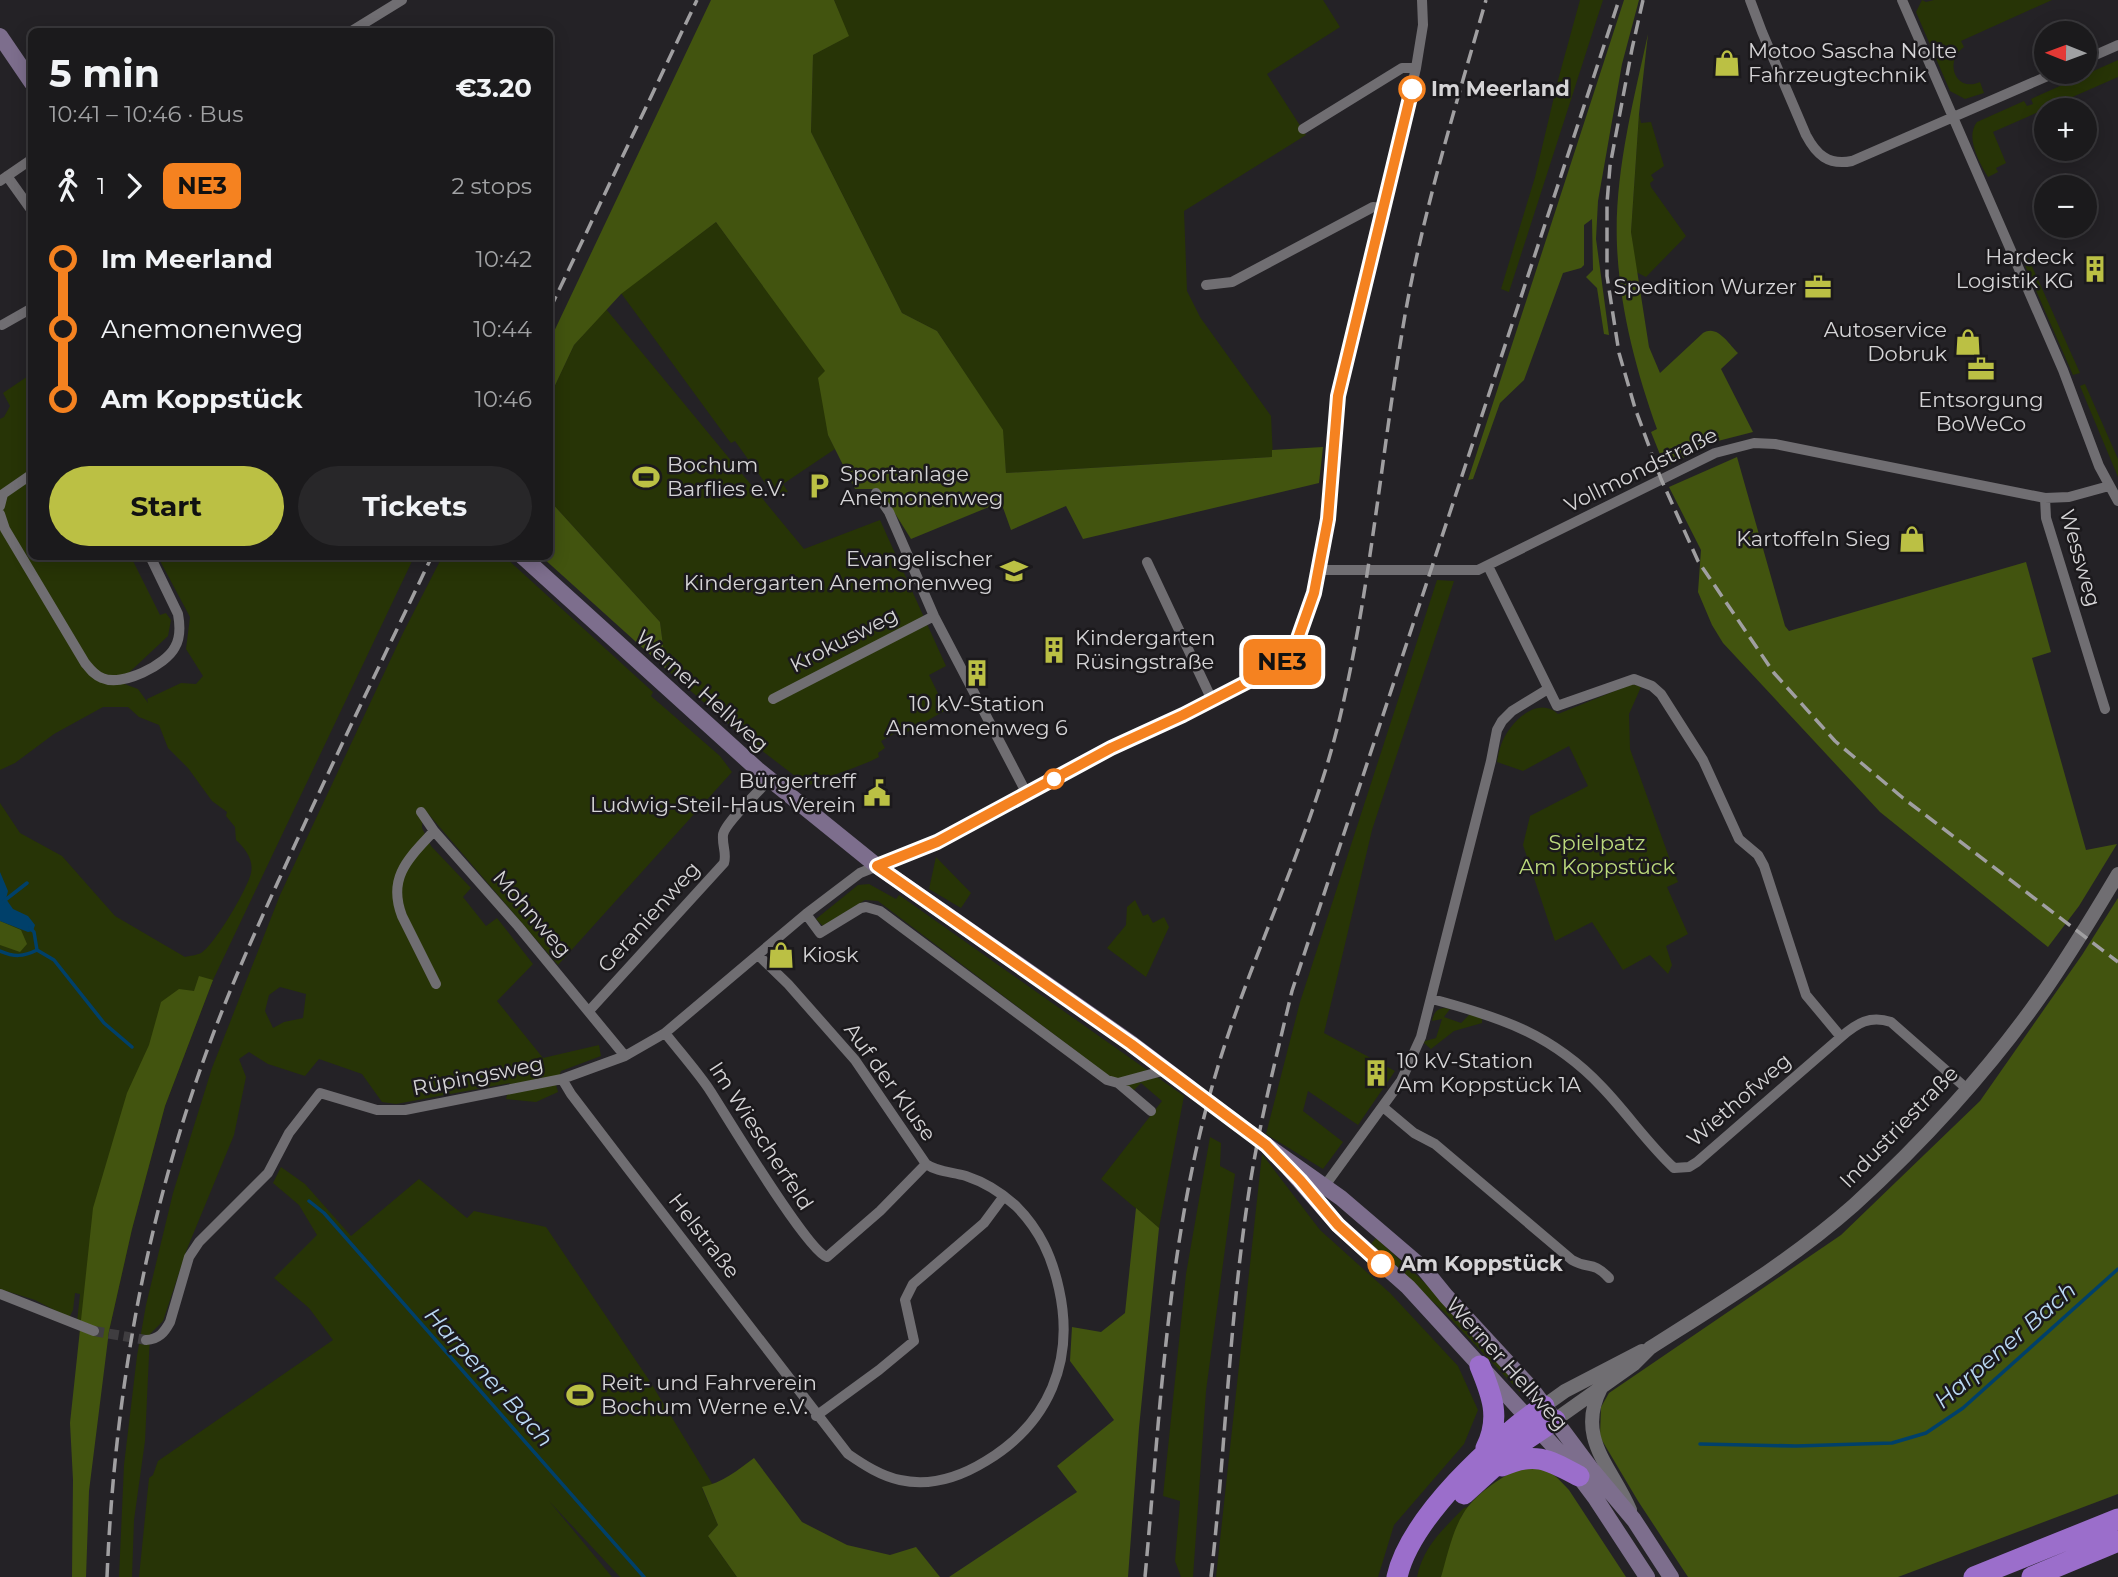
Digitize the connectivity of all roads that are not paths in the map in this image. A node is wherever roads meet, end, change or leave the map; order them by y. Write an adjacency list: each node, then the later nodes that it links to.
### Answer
1 (402, 0): 5 (street)
2 (1422, 0): 9 (street, Rüpingsweg)
3 (1750, 0): 12 (street)
4 (1902, 0): 12 (street)
5 (356, 28)
6 (0, 36): 10 (main road)
7 (2118, 46): 8 (street)
8 (2097, 55)
9 (1416, 68): 13 (street); 17 (street, Rüpingsweg)
10 (28, 77)
11 (2034, 82): 12 (street)
12 (1953, 119): 22 (street)
13 (1303, 129)
14 (28, 162): 15 (street)
15 (4, 179): 16 (street)
16 (28, 206)
17 (1382, 208): 18 (street); 32 (street, Rüpingsweg)
18 (1206, 285)
19 (28, 310): 20 (street)
20 (2, 325)
21 (28, 477): 26 (street)
22 (2109, 486): 24 (street, Vollmondstraße); 25 (street)
23 (876, 493): 33 (street)
24 (2045, 498): 31 (street, Vollmondstraße); 37 (street, Wessweg)
25 (2118, 501)
26 (0, 506)
27 (0, 514): 28 (street)
28 (152, 560)
29 (526, 560): 38 (main road, Werner Hellweg)
30 (1147, 562): 36 (street)
31 (1488, 566): 32 (street, Vollmondstraße); 34 (street)
32 (1319, 570): 36 (street, Rüpingsweg)
33 (934, 616): 35 (street, Krokusweg); 39 (street)
34 (1548, 689): 47 (street); 50 (street)
35 (773, 699)
36 (1212, 700): 39 (street, Rüpingsweg)
37 (2105, 709)
38 (770, 779): 42 (main road, Werner Hellweg); 48 (street, Geranienweg)
39 (1027, 794): 42 (street, Rüpingsweg)
40 (421, 812): 41 (street, Mohnweg)
41 (434, 831): 46 (street); 48 (street, Mohnweg)
42 (877, 866): 44 (street, Rüpingsweg); 52 (main road, Werner Hellweg)
43 (2118, 874): 56 (street, Industriestraße)
44 (806, 914): 45 (street, Rüpingsweg); 54 (street)
45 (758, 955): 49 (street, Rüpingsweg); 59 (street, Auf der Kluse)
46 (436, 985)
47 (1432, 999): 50 (street, Wiethofweg); 57 (street)
48 (589, 1011): 51 (street, Mohnweg)
49 (665, 1034): 51 (street, Rüpingsweg); 62 (street, Im Wiescherfeld)
50 (1841, 1037): 56 (street, Wiethofweg)
51 (625, 1056): 53 (street, Rüpingsweg)
52 (1166, 1070): 54 (street); 55 (main road, Werner Hellweg)
53 (562, 1079): 66 (street, Rüpingsweg); 70 (street, Helstraße)
54 (1118, 1083): 58 (street)
55 (1189, 1087)
56 (1966, 1088): 67 (street, Industriestraße)
57 (1383, 1107): 60 (street); 63 (street)
58 (1152, 1111)
59 (926, 1164): 61 (street, Helstraße); 62 (street, Auf der Kluse)
60 (1320, 1193): 68 (main road, Werner Hellweg); 71 (main road, Werner Hellweg)
61 (1004, 1196): 70 (street); 70 (street, Helstraße)
62 (827, 1257)
63 (1609, 1278)
64 (0, 1294): 65 (street)
65 (94, 1331)
66 (146, 1340)
67 (1650, 1348): 69 (street, Industriestraße); 71 (street, Industriestraße)
68 (1480, 1366): 71 (main road, Werner Hellweg); 72 (highway)
69 (1601, 1387): 71 (street, Industriestraße); 75 (street, Werner Hellweg)
70 (816, 1416)
71 (1541, 1418): 72 (highway); 73 (main road, Werner Hellweg); 75 (main road, Werner Hellweg)
72 (1485, 1465): 73 (highway); 77 (highway); 78 (highway)
73 (1579, 1476): 79 (main road, Werner Hellweg)
74 (2118, 1519): 81 (highway)
75 (1634, 1520): 80 (main road, Werner Hellweg)
76 (2118, 1541): 82 (highway)
77 (1396, 1577)
78 (1410, 1577)
79 (1647, 1577)
80 (1671, 1577)
81 (1973, 1577)
82 (2032, 1577)

